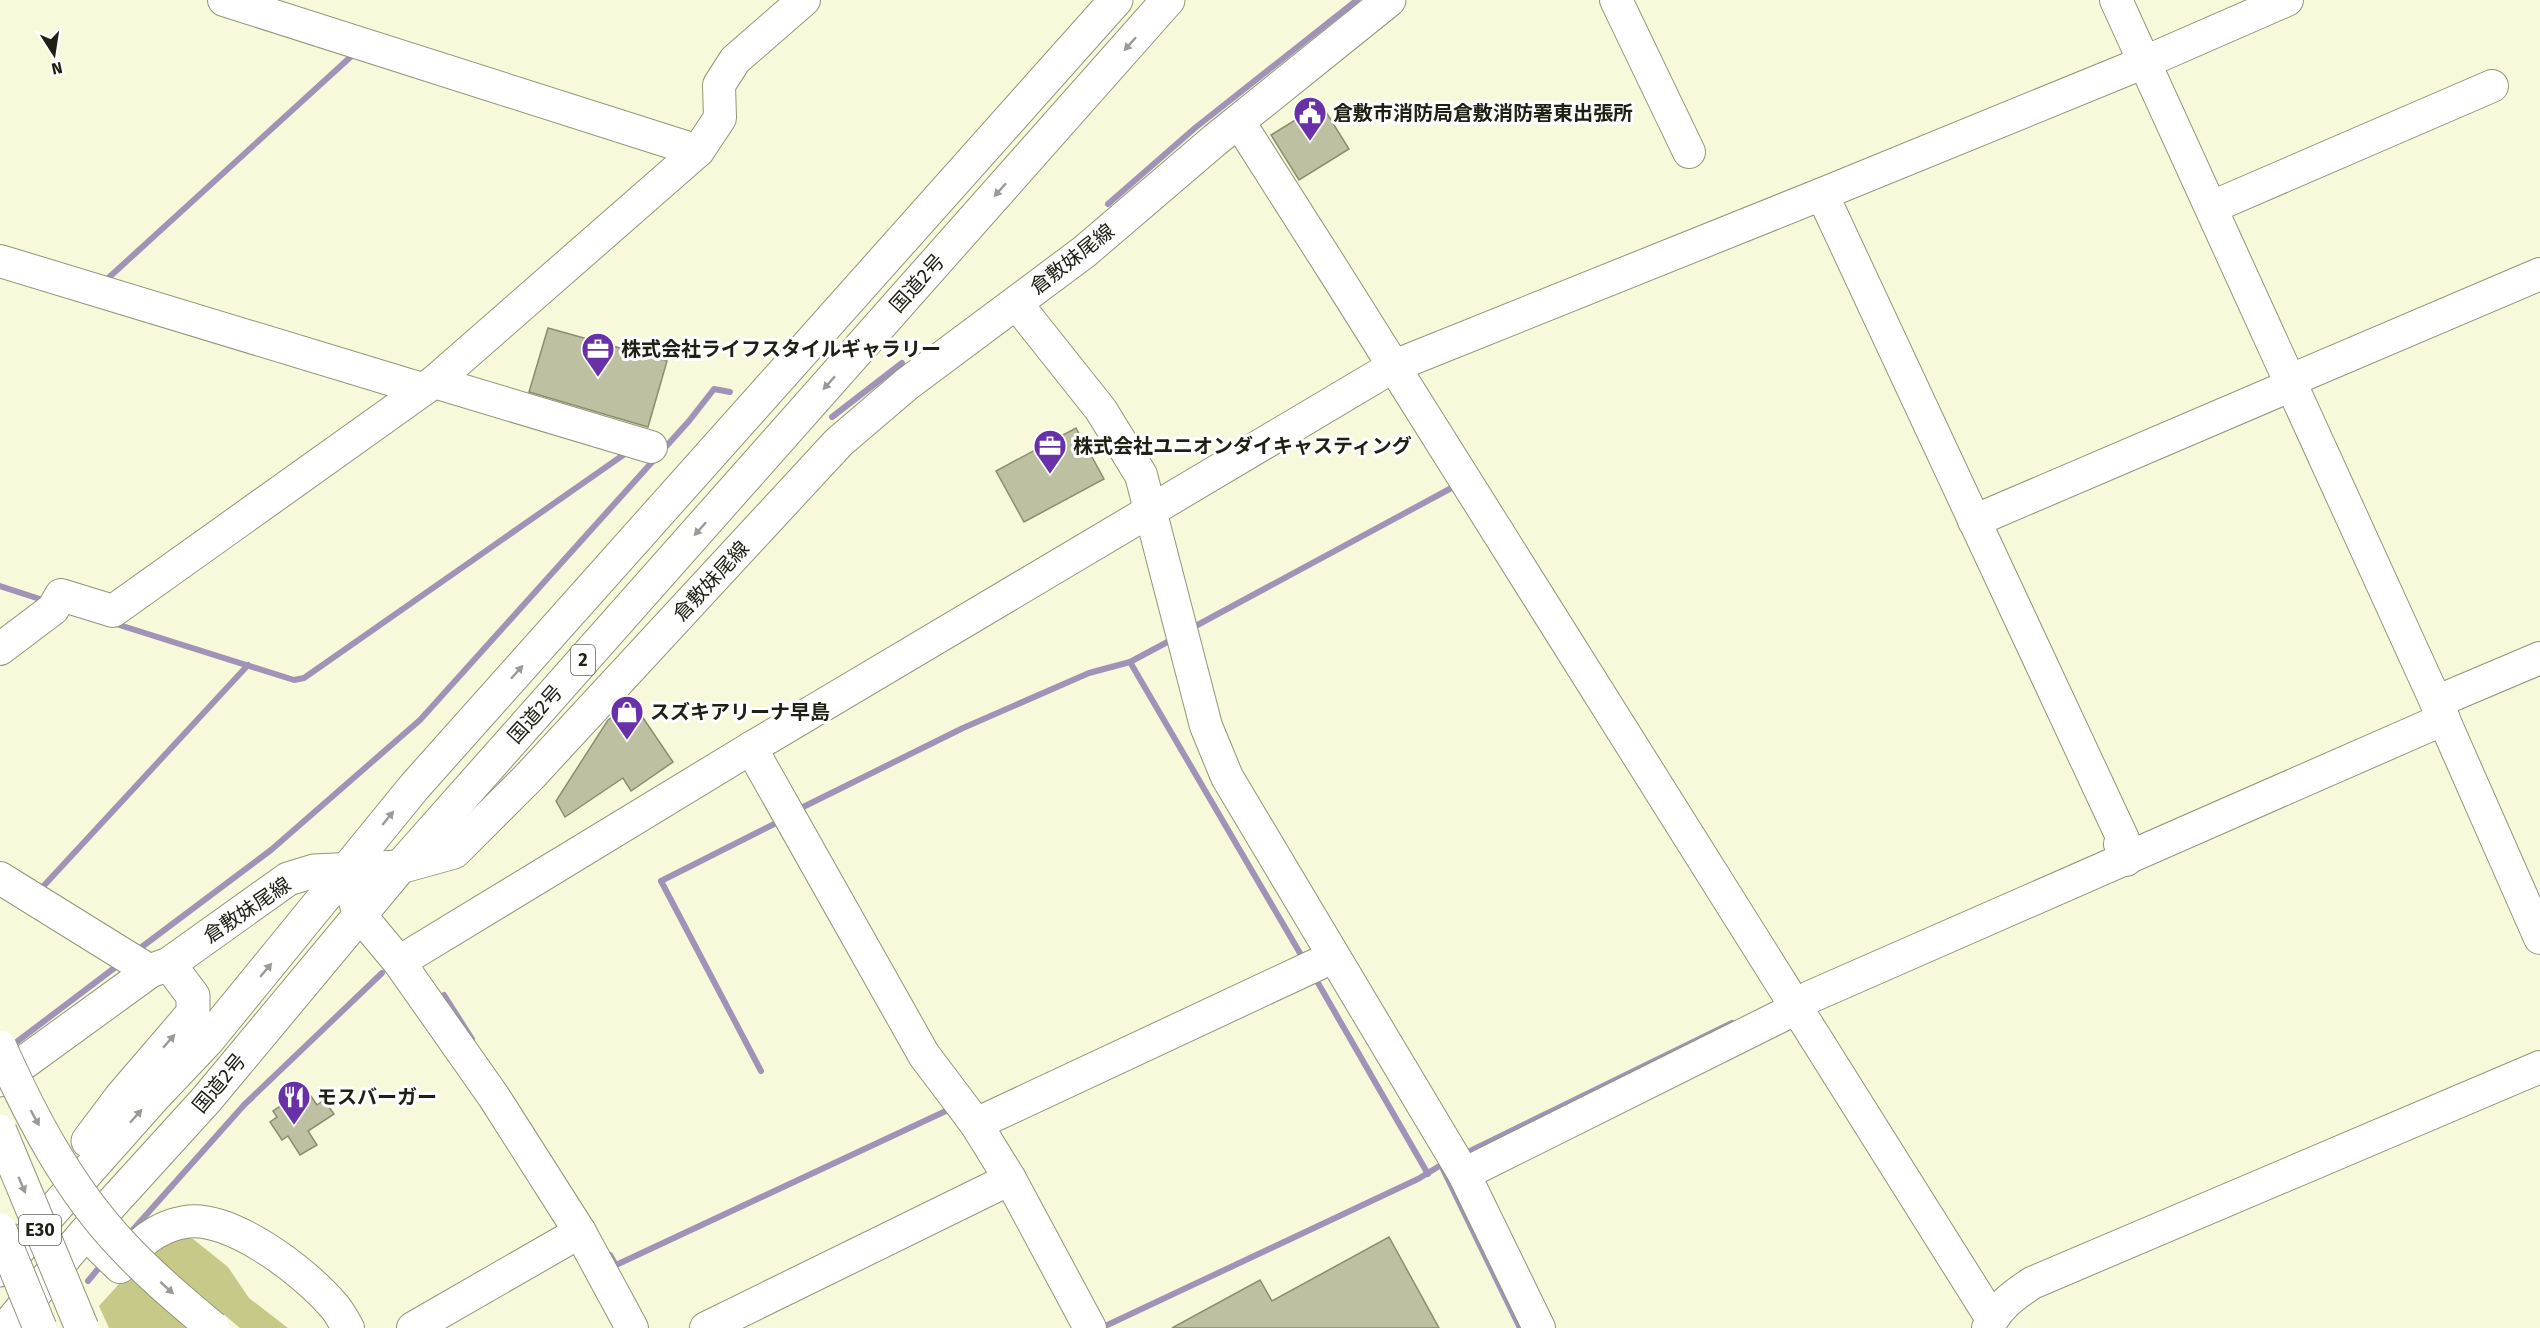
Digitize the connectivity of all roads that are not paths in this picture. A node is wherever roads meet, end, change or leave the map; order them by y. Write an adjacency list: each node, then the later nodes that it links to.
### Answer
1 (224, 0): 12 (street)
2 (804, 0): 12 (street)
3 (1116, 0): 31 (main road, 国道2号 / 2, one-way to 3)
4 (1168, 0): 30 (main road, 国道2号 / 2, one-way to 30)
5 (1389, 0): 11 (main road, 倉敷妹尾線)
6 (1616, 0): 13 (street)
7 (2116, 0): 9 (street)
8 (2287, 0): 9 (street)
9 (2145, 62): 14 (street); 15 (street)
10 (2492, 86): 15 (street)
11 (1239, 122): 18 (main road, 倉敷妹尾線); 19 (street)
12 (704, 141): 21 (street)
13 (1689, 152)
14 (1822, 194): 19 (street); 24 (street)
15 (2212, 207): 20 (street)
16 (0, 261): 21 (street)
17 (2540, 274): 20 (street)
18 (1016, 303): 23 (street); 30 (main road, 倉敷妹尾線)
19 (1391, 360): 23 (street); 38 (street)
20 (2292, 382): 24 (street); 27 (street)
21 (437, 386): 22 (street); 25 (street)
22 (651, 447)
23 (1150, 509): 28 (street); 44 (street)
24 (1974, 521): 29 (street)
25 (0, 648)
26 (2540, 658): 27 (street)
27 (2440, 711): 29 (street); 34 (street)
28 (751, 748): 35 (street); 42 (street)
29 (2123, 853): 38 (street)
30 (400, 867): 31 (main road, 倉敷妹尾線); 33 (main road, 国道2号 / 2)
31 (345, 870): 33 (street); 37 (main road, 倉敷妹尾線); 47 (main road, 国道2号 / 2, one-way to 31)
32 (0, 878): 37 (street)
33 (359, 914): 35 (street); 48 (main road, 国道2号 / 2)
34 (2540, 938)
35 (399, 962): 46 (street)
36 (1313, 967): 42 (street)
37 (160, 968): 41 (main road, 倉敷妹尾線); 47 (main road, one-way to 37)
38 (1789, 1006): 44 (street); 50 (street)
39 (0, 1047): 54 (main road, one-way to 54, bridge)
40 (2540, 1067): 50 (street)
41 (0, 1080)
42 (984, 1120): 45 (street)
43 (0, 1131): 53 (main road, E30, one-way to 53, bridge)
44 (1464, 1174): 60 (street)
45 (1010, 1179): 58 (street); 59 (street)
46 (580, 1232): 56 (street); 57 (street)
47 (12, 1235): 49 (main road, 国道2号 / 2); 52 (main road, E30, bridge)
48 (101, 1249): 51 (main road, 国道2号 / 2); 55 (street)
49 (0, 1270)
50 (1990, 1323)
51 (6, 1328)
52 (40, 1328)
53 (82, 1328)
54 (213, 1328)
55 (348, 1328)
56 (413, 1328)
57 (632, 1328)
58 (706, 1328)
59 (1090, 1328)
60 (1539, 1328)

